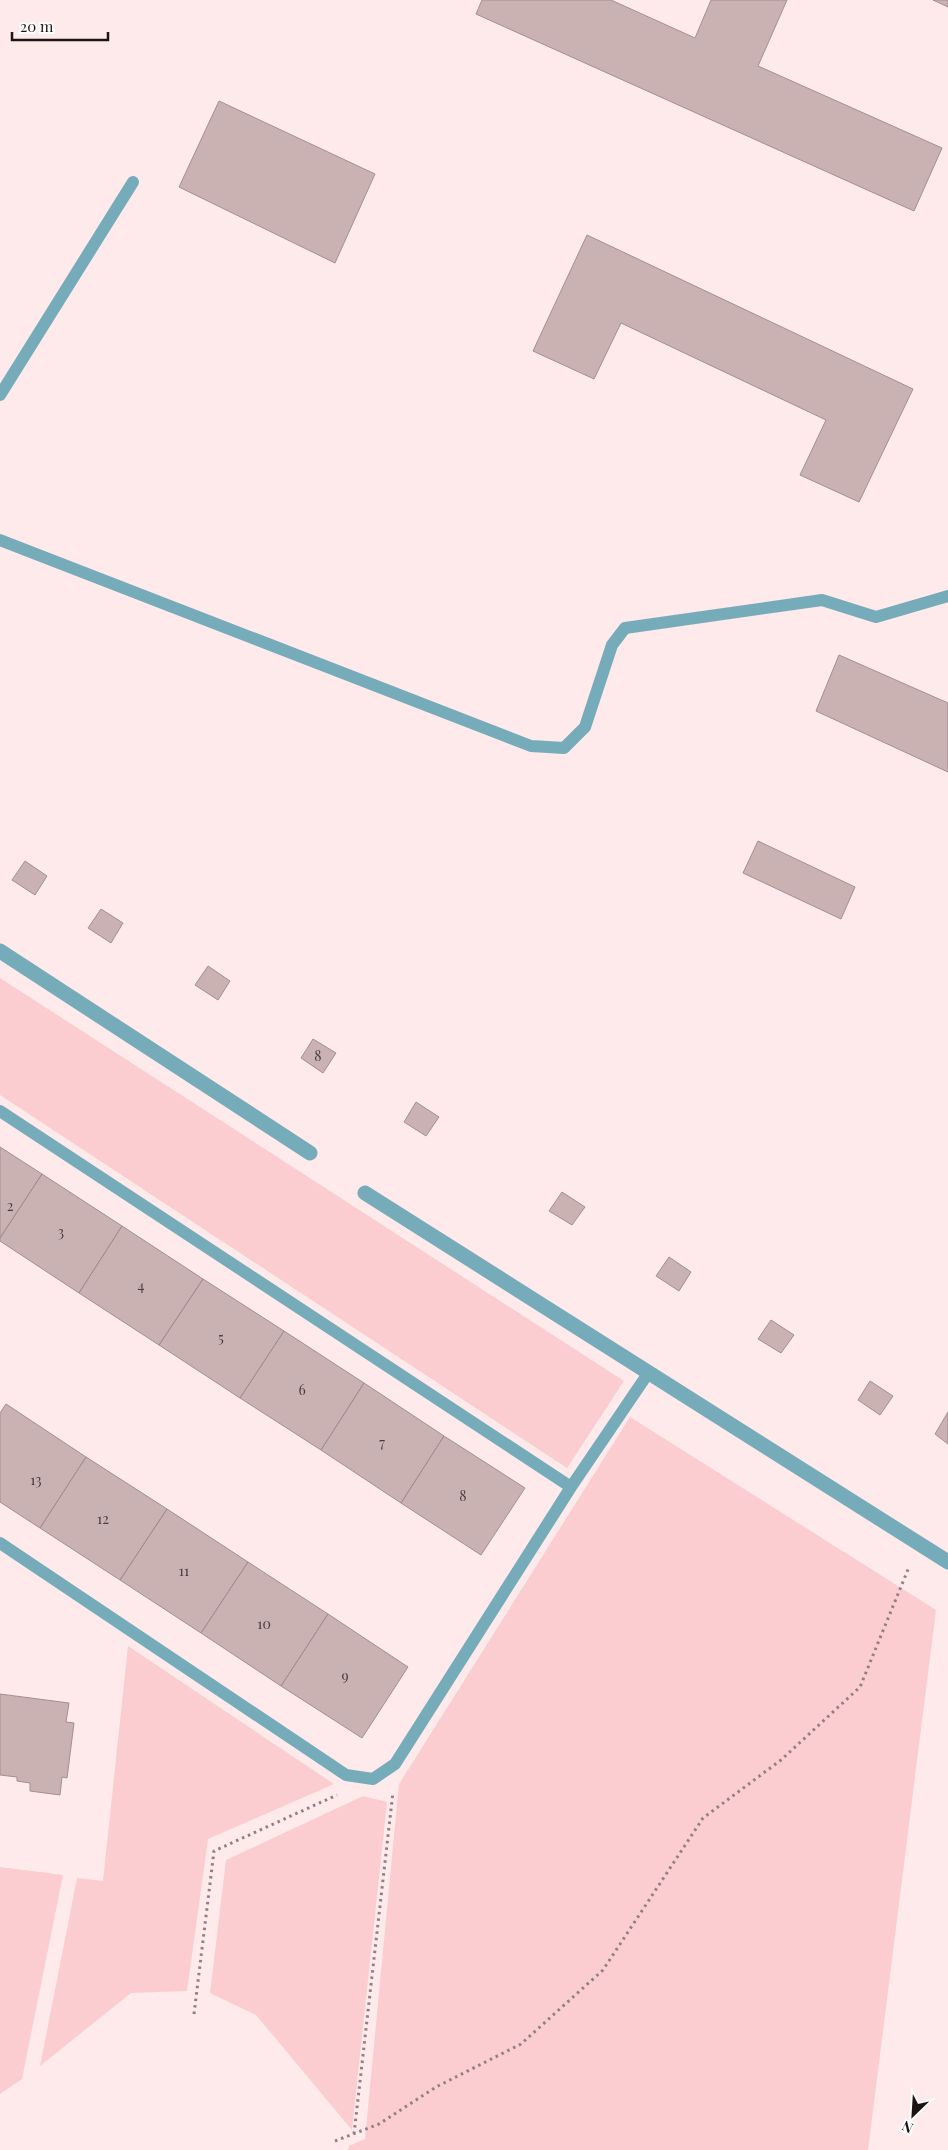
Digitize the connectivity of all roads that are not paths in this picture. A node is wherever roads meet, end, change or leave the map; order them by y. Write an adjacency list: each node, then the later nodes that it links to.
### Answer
1 (132, 182): 2 (lane)
2 (0, 395)
3 (0, 540): 4 (lane)
4 (948, 596)
5 (0, 952): 7 (street)
6 (0, 1111): 10 (lane)
7 (310, 1153)
8 (366, 1193): 9 (street)
9 (649, 1372): 10 (lane); 12 (street)
10 (571, 1487): 11 (lane)
11 (0, 1543)
12 (948, 1562)

